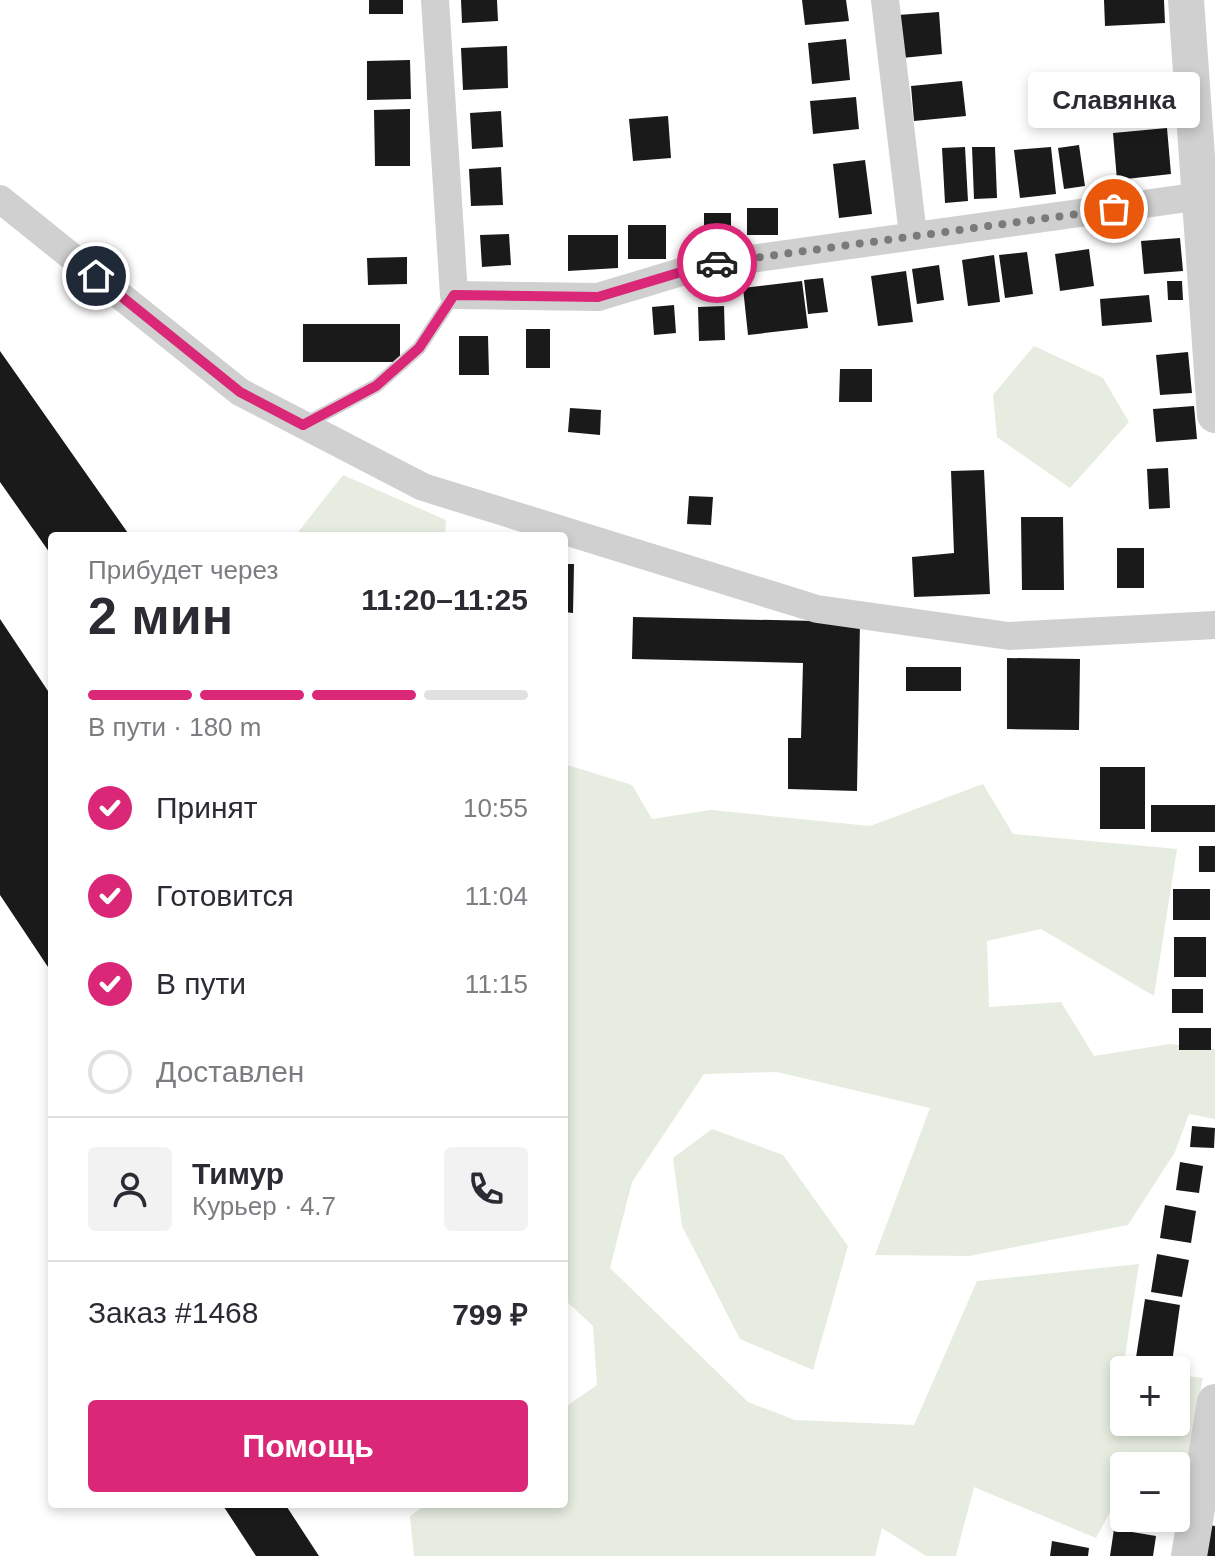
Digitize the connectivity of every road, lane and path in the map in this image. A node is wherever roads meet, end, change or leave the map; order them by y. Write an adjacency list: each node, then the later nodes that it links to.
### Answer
1 (435, 0): 7 (street)
2 (885, 0): 6 (street)
3 (1186, 0): 4 (street)
4 (1208, 196): 6 (street); 8 (street)
5 (0, 199): 9 (street)
6 (913, 235): 7 (street)
7 (454, 295): 9 (lane)
8 (1215, 415)
9 (303, 425): 10 (street)
10 (1215, 625)
11 (1215, 1402): 12 (street)
12 (1189, 1556)

